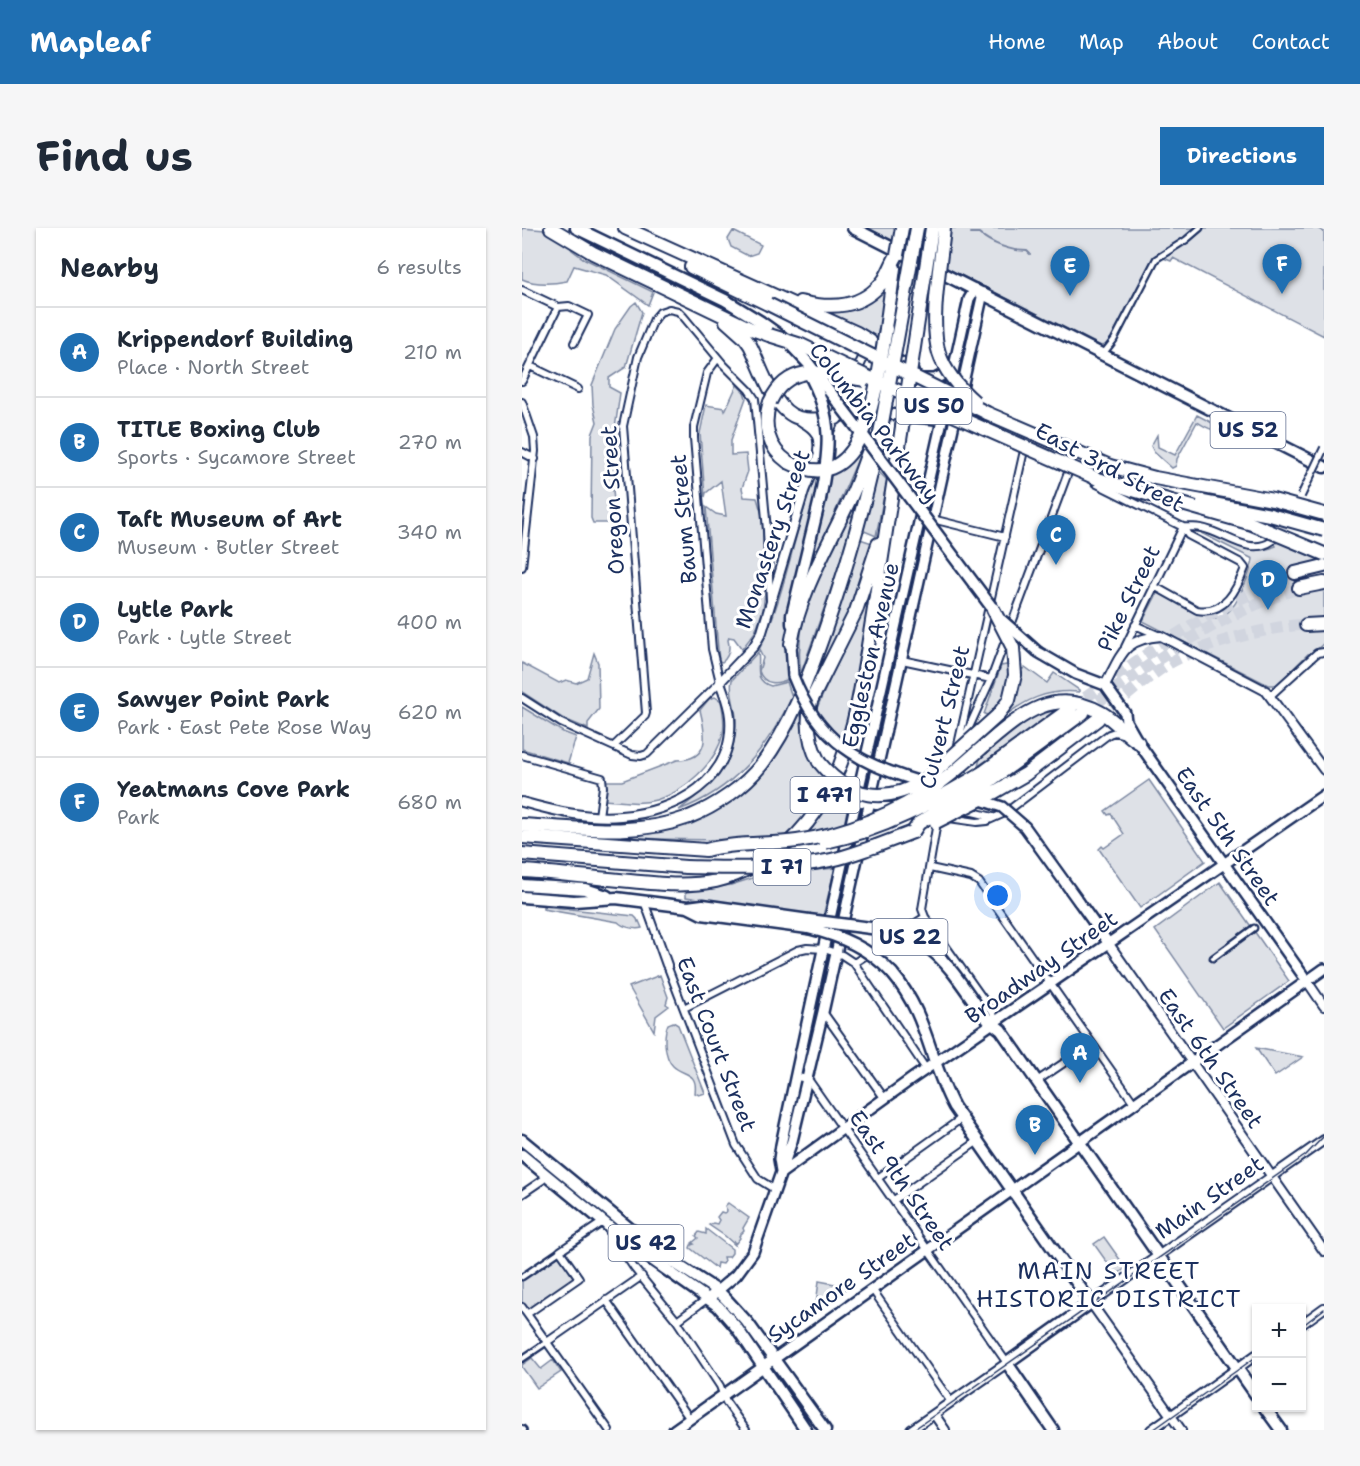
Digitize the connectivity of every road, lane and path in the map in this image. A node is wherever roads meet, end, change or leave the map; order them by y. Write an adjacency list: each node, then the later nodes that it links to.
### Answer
1 (551, 228): 16 (highway, US 50)
2 (576, 228): 19 (main road, Columbia Parkway, bridge)
3 (613, 228): 14 (highway, US 50)
4 (625, 228): 14 (highway)
5 (853, 228): 13 (main road, US 52)
6 (902, 228): 11 (highway, bridge)
7 (917, 228): 35 (highway, I 471, bridge)
8 (932, 228): 41 (highway, I 471, bridge)
9 (944, 228): 31 (highway, bridge)
10 (1200, 228): 20 (street)
11 (897, 255): 14 (highway); 26 (highway, bridge)
12 (522, 290): 15 (street)
13 (979, 291): 20 (main road, US 52); 23 (main road, Eggleston Avenue); 30 (main road, Eggleston Avenue)
14 (772, 300): 17 (highway); 31 (highway, US 50, bridge)
15 (558, 307): 18 (street); 22 (street)
16 (708, 308): 26 (highway, US 50, bridge); 34 (highway)
17 (870, 341): 24 (main road, East 3rd Street); 32 (street, Monastery Street)
18 (574, 343)
19 (792, 346): 62 (main road, Columbia Parkway, bridge); 67 (main road, bridge)
20 (1103, 354): 42 (main road, US 52)
21 (718, 358): 61 (street, Oregon Street); 73 (street, Baum Street); 81 (street, Oregon Street)
22 (530, 366): 25 (street); 27 (street)
23 (954, 369): 24 (main road); 28 (main road, Eggleston Avenue)
24 (924, 379): 28 (main road, East 3rd Street)
25 (522, 381)
26 (878, 382): 44 (highway, US 50, bridge)
27 (578, 389)
28 (947, 399): 30 (main road, East 3rd Street); 33 (main road, Eggleston Avenue)
29 (522, 402): 40 (street)
30 (956, 411): 33 (main road); 36 (street, East 3rd Street); 49 (main road, Eggleston Avenue)
31 (987, 413): 46 (highway, US 50)
32 (836, 418): 33 (main road); 34 (highway); 38 (street, Monastery Street)
33 (942, 418): 88 (main road, Eggleston Avenue)
34 (802, 419): 38 (highway)
35 (882, 423): 67 (highway); 95 (highway, I 471)
36 (1026, 443): 43 (street, East 3rd Street); 52 (street, Culvert Street)
37 (1324, 448): 45 (street, bridge)
38 (820, 451): 61 (street, Monastery Street)
39 (522, 452): 40 (street)
40 (535, 459): 56 (street)
41 (896, 467): 83 (highway, bridge); 101 (highway, I 471)
42 (1324, 467)
43 (1069, 470): 50 (street, East 3rd Street); 72 (street)
44 (1133, 490): 51 (highway, US 50, bridge); 54 (highway, bridge)
45 (1300, 496)
46 (1273, 500): 47 (highway, bridge); 48 (highway, US 50, bridge)
47 (1324, 507)
48 (1324, 514)
49 (932, 519): 52 (street); 70 (main road, Eggleston Avenue)
50 (1183, 527): 53 (street); 60 (street, Pike Street); 60 (street, East 3rd Street)
51 (1324, 530)
52 (1005, 537): 71 (street, Culvert Street)
53 (1272, 541)
54 (1324, 554)
55 (1324, 566): 58 (highway)
56 (522, 567)
57 (1324, 572): 58 (highway)
58 (1297, 580): 59 (highway)
59 (1324, 583)
60 (1154, 586): 64 (street, Pike Street)
61 (770, 600): 73 (street, Monastery Street)
62 (993, 609): 74 (main road, Columbia Parkway, bridge); 83 (highway, bridge)
63 (1324, 624): 65 (highway)
64 (1136, 625): 66 (street); 68 (street, Pike Street)
65 (1306, 625)
66 (1161, 636): 68 (street); 75 (street)
67 (791, 644): 110 (main road, bridge)
68 (1125, 647): 74 (street, Pike Street)
69 (1324, 652): 75 (street)
70 (902, 660): 71 (street); 90 (main road, Eggleston Avenue)
71 (973, 676): 72 (street); 83 (street, Culvert Street)
72 (991, 678): 83 (street)
73 (720, 682): 81 (street, Monastery Street); 92 (street)
74 (1106, 686): 79 (main road, East 5th Street)
75 (1271, 695): 84 (street)
76 (522, 698): 81 (street, Monastery Street)
77 (1077, 710): 85 (highway, I 71)
78 (1098, 719): 85 (highway, I 71)
79 (1126, 721): 80 (main road, East 5th Street); 83 (highway, bridge)
80 (1138, 742): 94 (street); 97 (highway, bridge); 99 (main road, East 5th Street)
81 (614, 746)
82 (522, 755): 92 (street)
83 (950, 763): 89 (street, Culvert Street)
84 (1324, 770)
85 (987, 783): 97 (highway, I 71, bridge); 98 (highway, I 71, bridge)
86 (1324, 795): 99 (main road, Broadway Street)
87 (522, 802): 92 (street)
88 (857, 802): 90 (street); 91 (main road, Eggleston Avenue)
89 (940, 807): 90 (street); 93 (street, Culvert Street); 94 (street)
90 (867, 811): 91 (street); 93 (street); 112 (main road, Eggleston Avenue)
91 (854, 813): 111 (main road, Eggleston Avenue)
92 (599, 816)
93 (938, 816): 94 (street); 100 (street, Culvert Street)
94 (993, 817)
95 (522, 823)
96 (522, 837): 97 (highway, I 71)
97 (706, 850)
98 (522, 854)
99 (1224, 864): 110 (main road, Broadway Street); 117 (main road, East 5th Street)
100 (930, 868): 106 (street, Culvert Street); 118 (street)
101 (522, 871)
102 (522, 885): 104 (main road, US 22)
103 (522, 897): 104 (main road, US 22)
104 (616, 898): 105 (main road, US 22)
105 (644, 901): 107 (main road, US 22); 109 (street, East Court Street)
106 (925, 917): 114 (street); 122 (street)
107 (809, 924): 122 (main road, US 22, bridge); 124 (main road, US 22, bridge)
108 (1254, 928): 113 (street)
109 (657, 937): 115 (street, East Court Street)
110 (1109, 944): 118 (main road, Broadway Street); 125 (street, East 6th Street)
111 (824, 949): 112 (street); 120 (street); 127 (main road, Eggleston Avenue)
112 (836, 952): 114 (street); 121 (main road, Eggleston Avenue)
113 (1213, 958)
114 (854, 963): 126 (street)
115 (668, 965): 120 (street, East Court Street)
116 (1324, 969): 117 (main road, Sycamore Street)
117 (1307, 981): 119 (street, East 5th Street); 125 (main road, Sycamore Street)
118 (1051, 984): 122 (main road, Broadway Street); 123 (street)
119 (1324, 1006)
120 (684, 1008): 143 (street, East Court Street)
121 (823, 1012): 128 (main road, Eggleston Avenue); 130 (street)
122 (995, 1023): 124 (main road, Broadway Street); 129 (main road, US 22)
123 (1092, 1044): 129 (street); 131 (street)
124 (937, 1062): 126 (main road, Broadway Street); 132 (main road, US 22)
125 (1192, 1063): 131 (main road, Sycamore Street); 141 (street, East 6th Street)
126 (926, 1070): 130 (main road, Broadway Street)
127 (797, 1077): 128 (street); 140 (main road, Eggleston Avenue)
128 (808, 1079): 133 (street, East 9th Street); 140 (main road, Eggleston Avenue)
129 (1037, 1081): 137 (main road, US 22)
130 (885, 1100): 133 (main road, Broadway Street)
131 (1134, 1103): 137 (main road, Sycamore Street)
132 (962, 1118): 136 (main road, US 22); 142 (street)
133 (844, 1129): 140 (main road, Broadway Street); 142 (street, East 9th Street)
134 (522, 1140): 139 (main road, US 42)
135 (1324, 1140): 141 (street, Main Street)
136 (978, 1141): 144 (main road, US 22); 146 (street)
137 (1080, 1142): 144 (main road, Sycamore Street); 151 (main road, US 22)
138 (522, 1155): 139 (main road, US 42)
139 (550, 1170): 145 (street); 147 (main road, US 42); 155 (main road, US 42)
140 (781, 1173): 143 (main road, Eggleston Avenue)
141 (1272, 1177): 150 (street, East 6th Street); 151 (street, Main Street)
142 (878, 1178): 146 (street, East 9th Street)
143 (774, 1189): 155 (main road, Eggleston Avenue)
144 (1012, 1190): 148 (main road, Sycamore Street); 157 (main road, US 22)
145 (522, 1194)
146 (894, 1200): 148 (street, East 9th Street)
147 (603, 1222): 149 (street); 152 (street); 155 (main road, US 42)
148 (928, 1250): 154 (main road, Sycamore Street); 167 (street, East 9th Street)
149 (560, 1251): 153 (street); 160 (street)
150 (1324, 1251)
151 (1159, 1256): 157 (street, Main Street); 169 (main road, US 22)
152 (642, 1276): 156 (street); 161 (street)
153 (522, 1277)
154 (872, 1289): 164 (main road, Sycamore Street); 172 (street)
155 (713, 1295): 161 (street, Eggleston Avenue); 164 (main road, US 42); 168 (main road, US 42)
156 (606, 1300): 163 (street); 176 (street)
157 (1091, 1304): 167 (main road, Main Street); 175 (street)
158 (522, 1307): 160 (street)
159 (1324, 1308): 162 (street)
160 (527, 1314): 163 (street)
161 (677, 1321): 171 (street)
162 (1306, 1321)
163 (547, 1342): 166 (street); 178 (street)
164 (774, 1358): 168 (main road, Sycamore Street); 182 (main road, US 42)
165 (1254, 1358): 169 (street)
166 (522, 1359)
167 (1007, 1363): 172 (street, Main Street); 184 (main road, East 9th Street)
168 (762, 1366): 171 (main road, Sycamore Street); 181 (main road, US 42)
169 (1238, 1369): 170 (main road, US 22); 175 (street)
170 (1252, 1388)
171 (723, 1394): 176 (main road, Sycamore Street); 180 (street)
172 (951, 1402): 174 (street, Main Street)
173 (1268, 1412): 187 (main road)
174 (934, 1414): 177 (street, Main Street); 183 (street)
175 (1171, 1416): 185 (street); 186 (street)
176 (690, 1419): 179 (main road, Sycamore Street)
177 (917, 1428)
178 (609, 1430)
179 (674, 1430)
180 (746, 1430)
181 (806, 1430)
182 (825, 1430)
183 (945, 1430)
184 (1053, 1430)
185 (1151, 1430)
186 (1181, 1430)
187 (1281, 1430)

